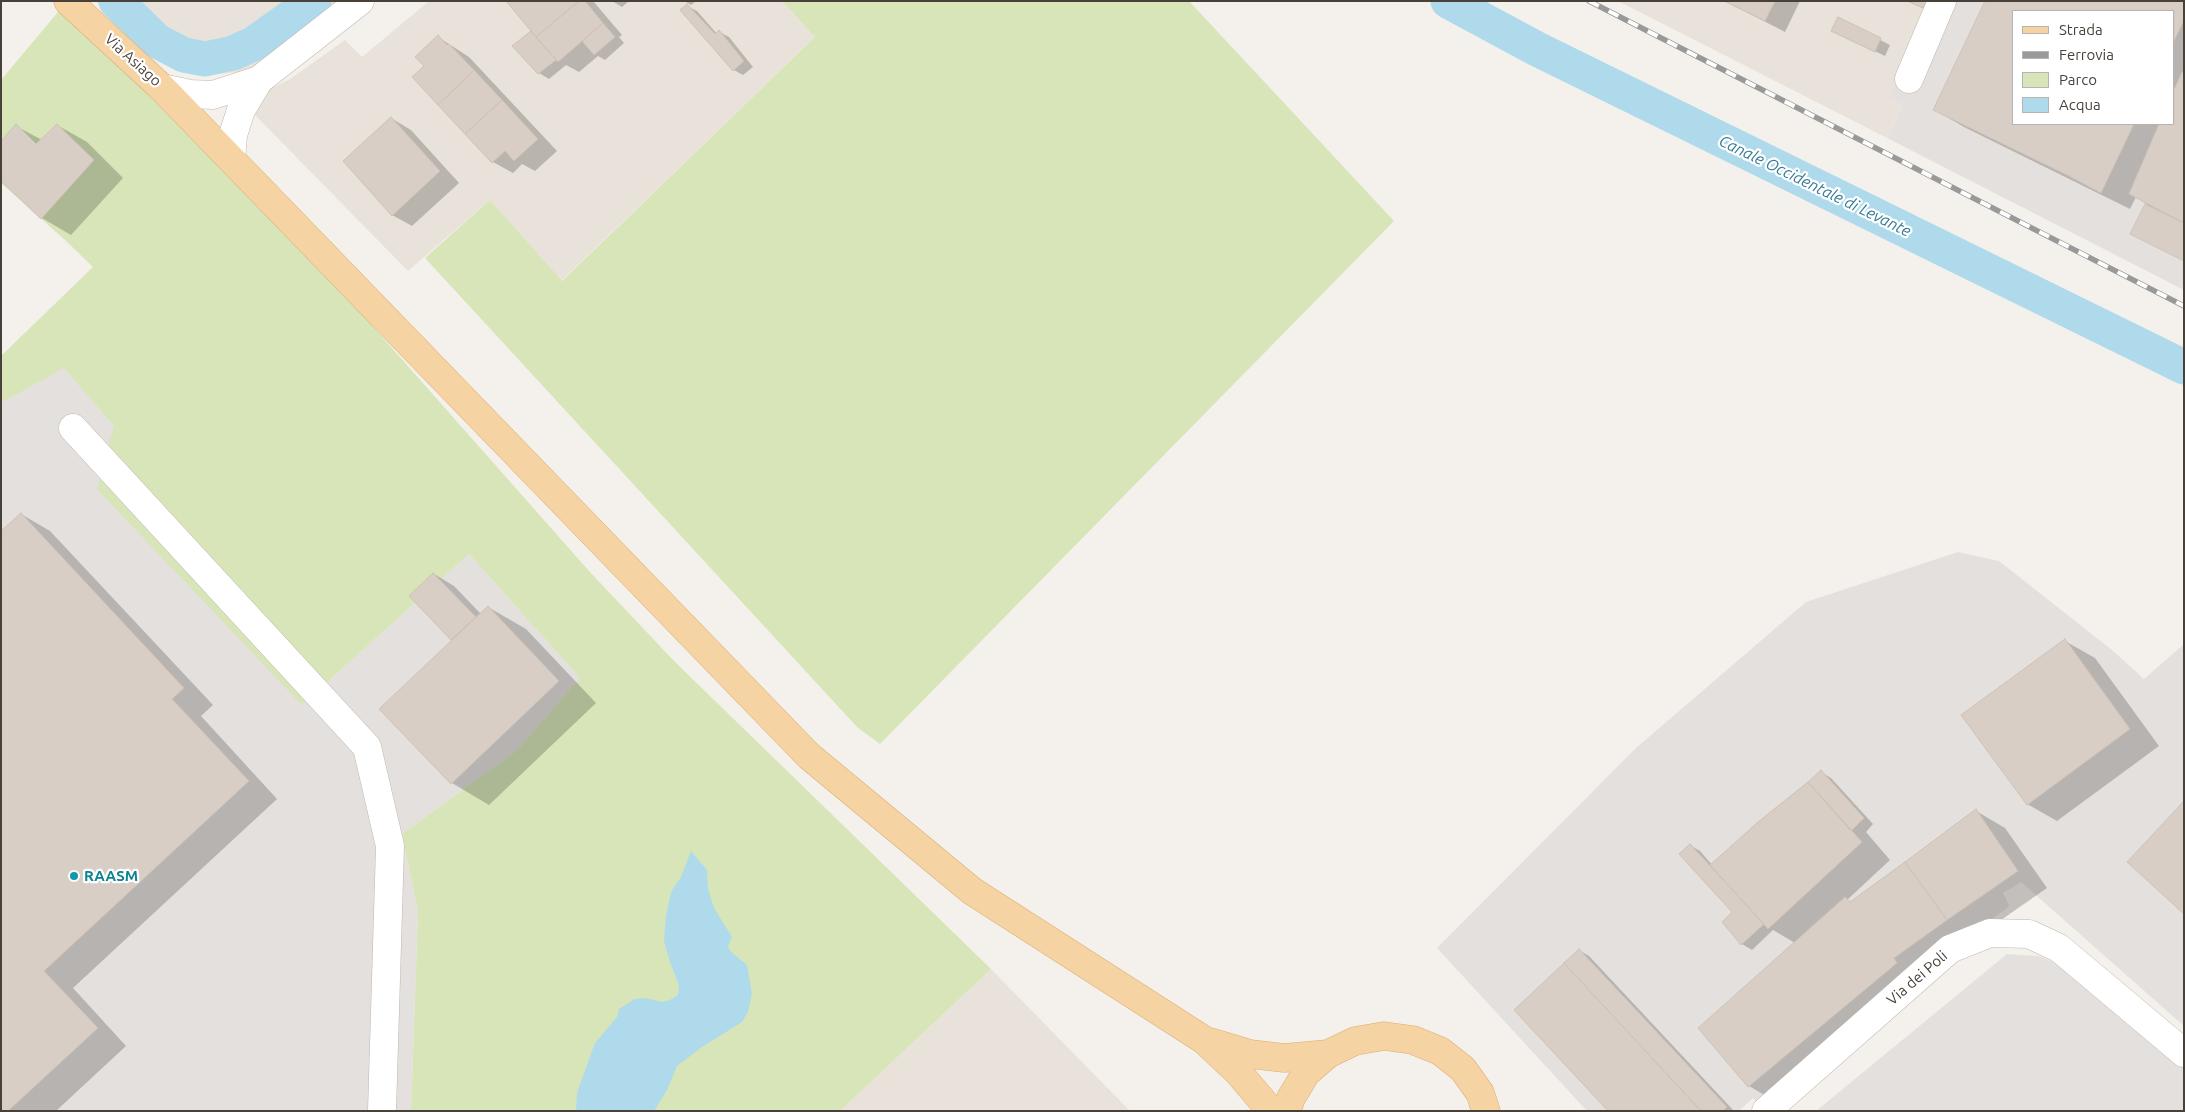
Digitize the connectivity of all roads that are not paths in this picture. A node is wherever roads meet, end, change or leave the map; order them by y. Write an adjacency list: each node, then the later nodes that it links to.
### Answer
1 (68, 1): 6 (main road, Via Asiago)
2 (360, 1): 5 (street, Via Asiago)
3 (1942, 1): 4 (street)
4 (1909, 79)
5 (259, 80): 6 (street, Via Asiago); 7 (street)
6 (162, 88): 7 (main road)
7 (231, 159): 9 (main road)
8 (73, 428): 12 (street)
9 (1204, 1040): 11 (main road); 13 (main road)
10 (2184, 1053): 16 (street, Via dei Poli)
11 (1328, 1054): 14 (main road); 15 (main road)
12 (382, 1111)
13 (1270, 1111)
14 (1287, 1111)
15 (1486, 1111)
16 (1766, 1111)

